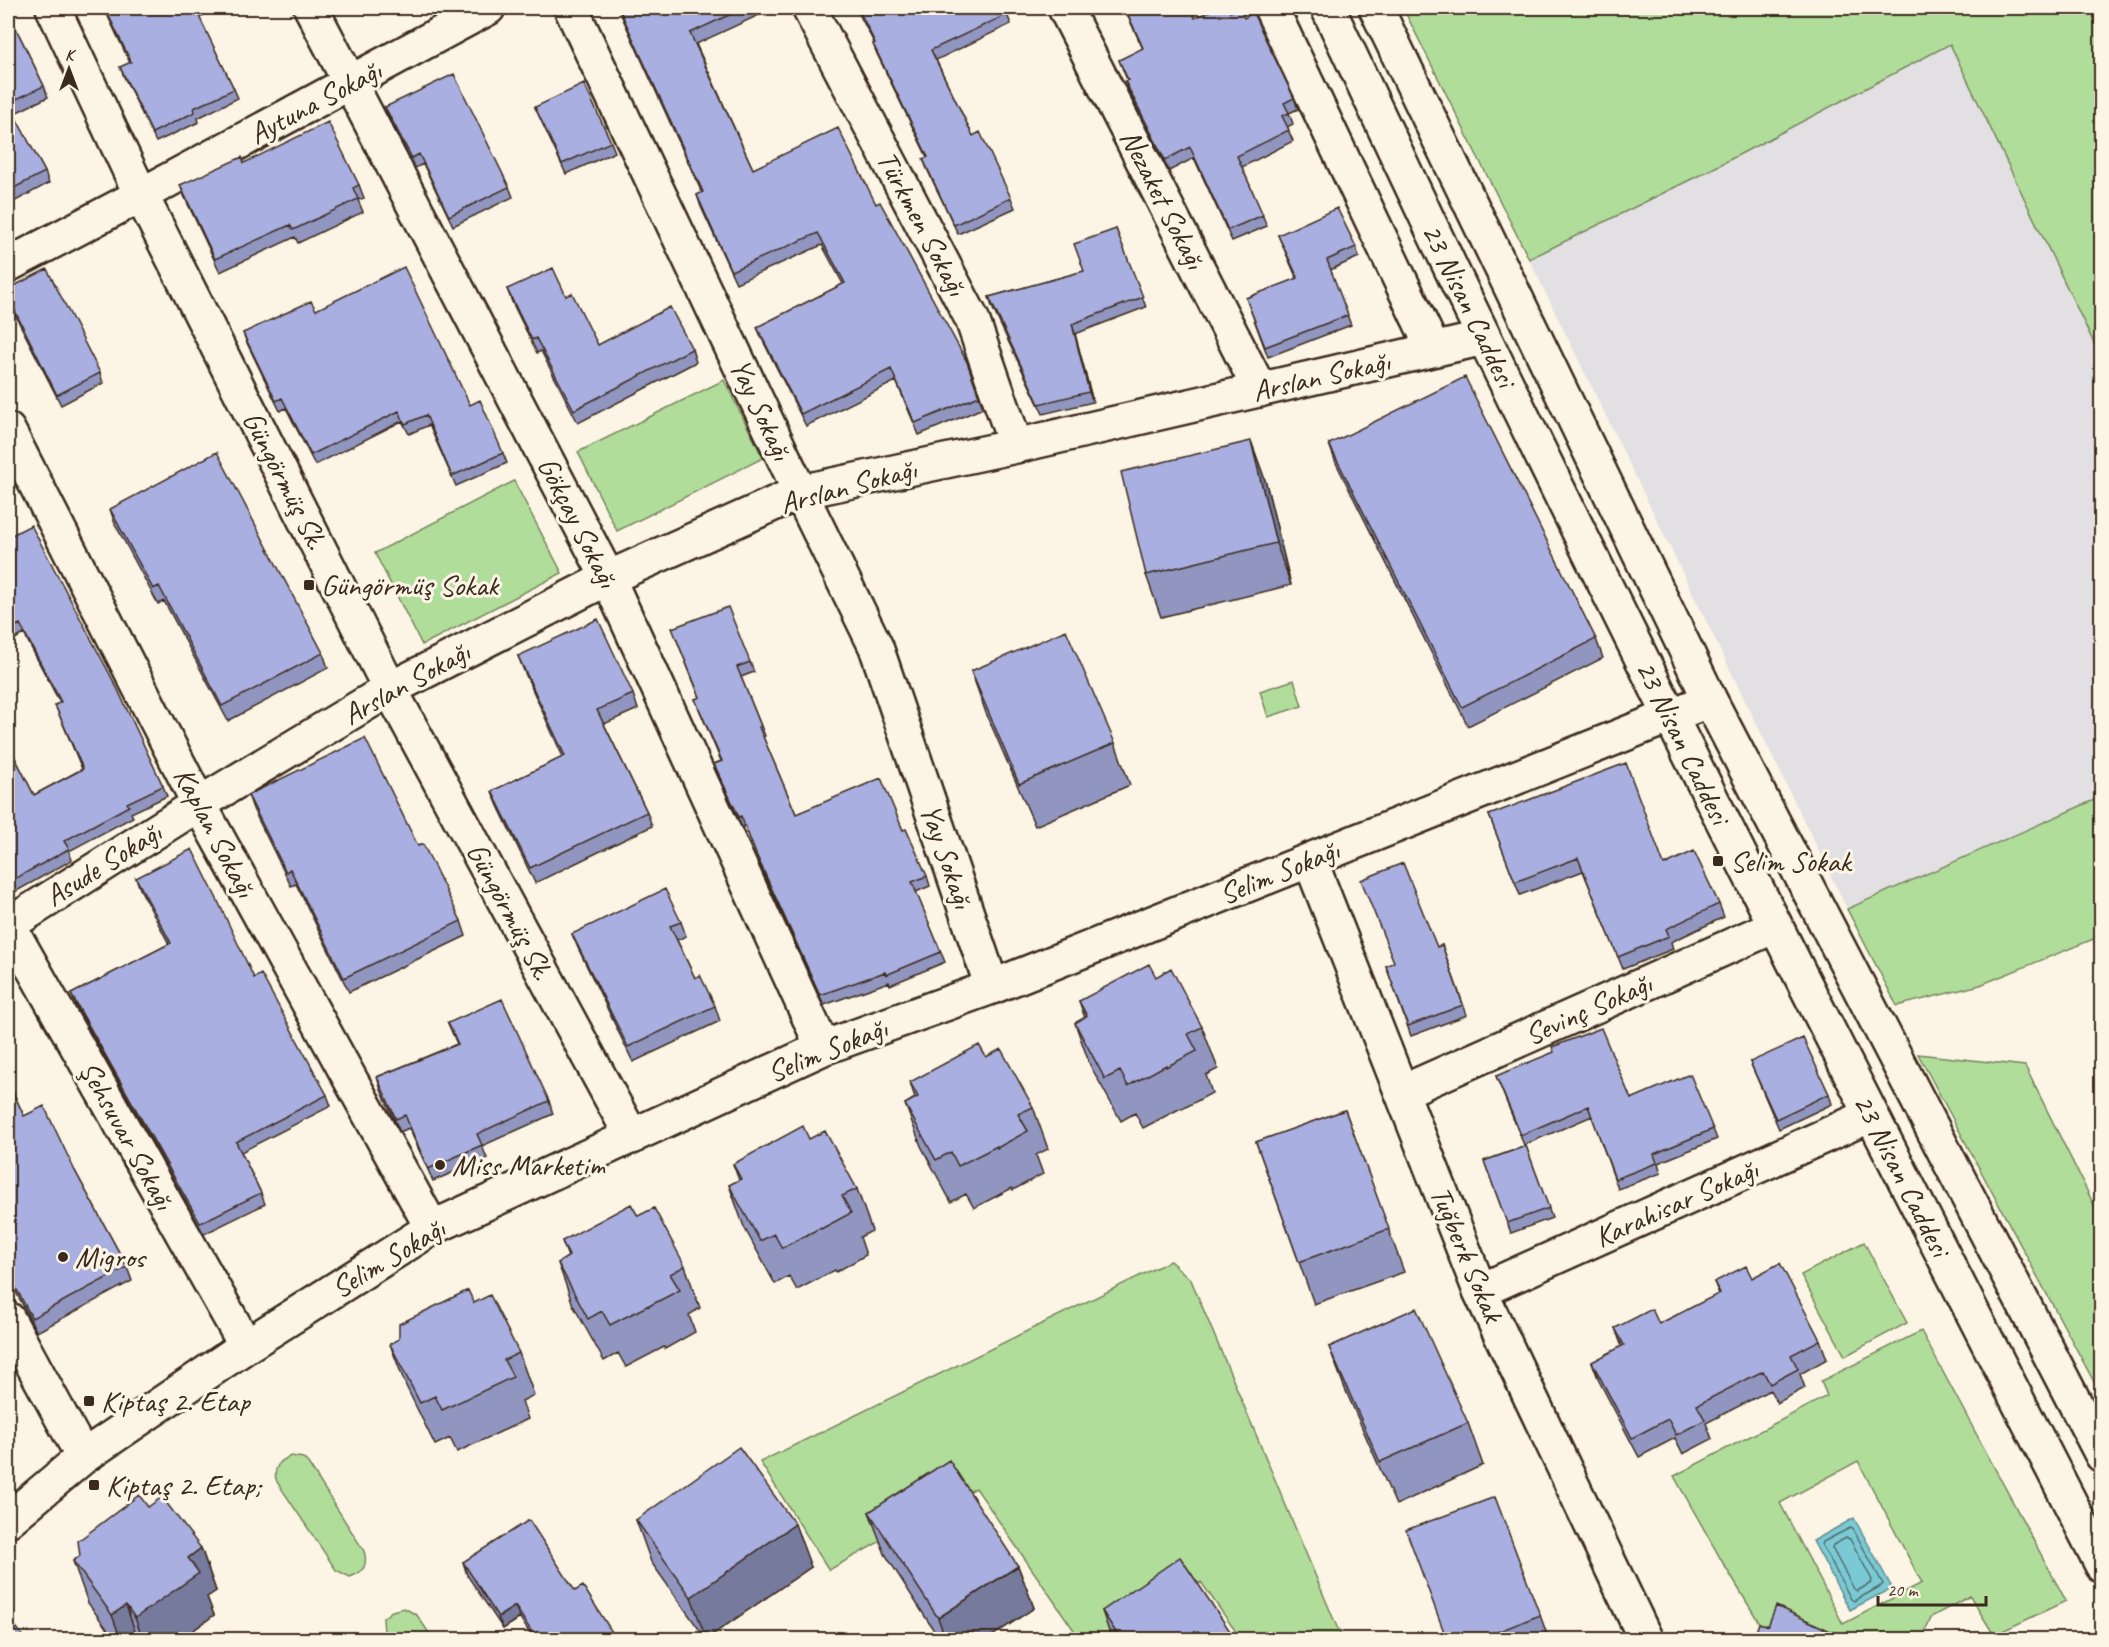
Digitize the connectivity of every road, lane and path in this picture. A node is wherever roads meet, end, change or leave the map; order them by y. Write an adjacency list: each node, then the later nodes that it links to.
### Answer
1 (53, 8): 11 (street, Güngörmüş Sk.)
2 (311, 8): 10 (street, Gökçay Sokağı)
3 (488, 8): 10 (street, Aytuna Sokağı)
4 (571, 8): 18 (street, Yay Sokağı)
5 (809, 8): 17 (street, Türkmen Sokağı)
6 (1065, 8): 15 (street, Nezaket Sokağı)
7 (1271, 8): 14 (street)
8 (1328, 8): 13 (street, 23 Nisan Caddesi)
9 (1376, 8): 21 (street, 23 Nisan Caddesi)
10 (349, 83): 11 (street, Aytuna Sokağı); 19 (street, Gökçay Sokağı)
11 (141, 195): 12 (street, Aytuna Sokağı); 20 (street, Güngörmüş Sk.)
12 (8, 265)
13 (1484, 338): 14 (street, Arslan Sokağı); 22 (street, 23 Nisan Caddesi)
14 (1433, 350): 15 (street, Arslan Sokağı)
15 (1260, 390): 17 (street, Arslan Sokağı)
16 (8, 430): 23 (street, Kaplan Sokağı)
17 (1016, 446): 18 (street, Arslan Sokağı)
18 (800, 492): 19 (street, Arslan Sokağı); 27 (street, Yay Sokağı)
19 (608, 578): 20 (street, Arslan Sokağı); 28 (street, Gökçay Sokağı)
20 (390, 689): 23 (street, Arslan Sokağı); 31 (street, Güngörmüş Sk.)
21 (1710, 700): 22 (street, Selim Sokağı); 36 (street, 23 Nisan Caddesi)
22 (1670, 716): 24 (street, Selim Sokağı); 26 (street, 23 Nisan Caddesi)
23 (199, 804): 25 (street, Asude Sokağı); 32 (street, Kaplan Sokağı)
24 (1310, 860): 27 (street, Selim Sokağı); 29 (street, Tuğberk Sokak)
25 (8, 924): 35 (street, Şehsuvar Sokağı)
26 (1775, 926): 29 (street, Sevinç Sokağı); 30 (street, 23 Nisan Caddesi)
27 (992, 987): 28 (street, Selim Sokağı)
28 (824, 1048): 31 (street, Selim Sokağı)
29 (1402, 1092): 33 (street, Tuğberk Sokak)
30 (1871, 1114): 33 (street, Karahisar Sokağı); 39 (street, 23 Nisan Caddesi)
31 (632, 1137): 32 (street, Selim Sokağı)
32 (432, 1228): 35 (street, Selim Sokağı)
33 (1480, 1292): 40 (street, Tuğberk Sokak)
34 (8, 1319): 37 (street)
35 (246, 1346): 37 (street, Selim Sokağı)
36 (2102, 1455)
37 (83, 1457): 38 (street, Selim Sokağı)
38 (8, 1520)
39 (2102, 1565)
40 (1646, 1640)

